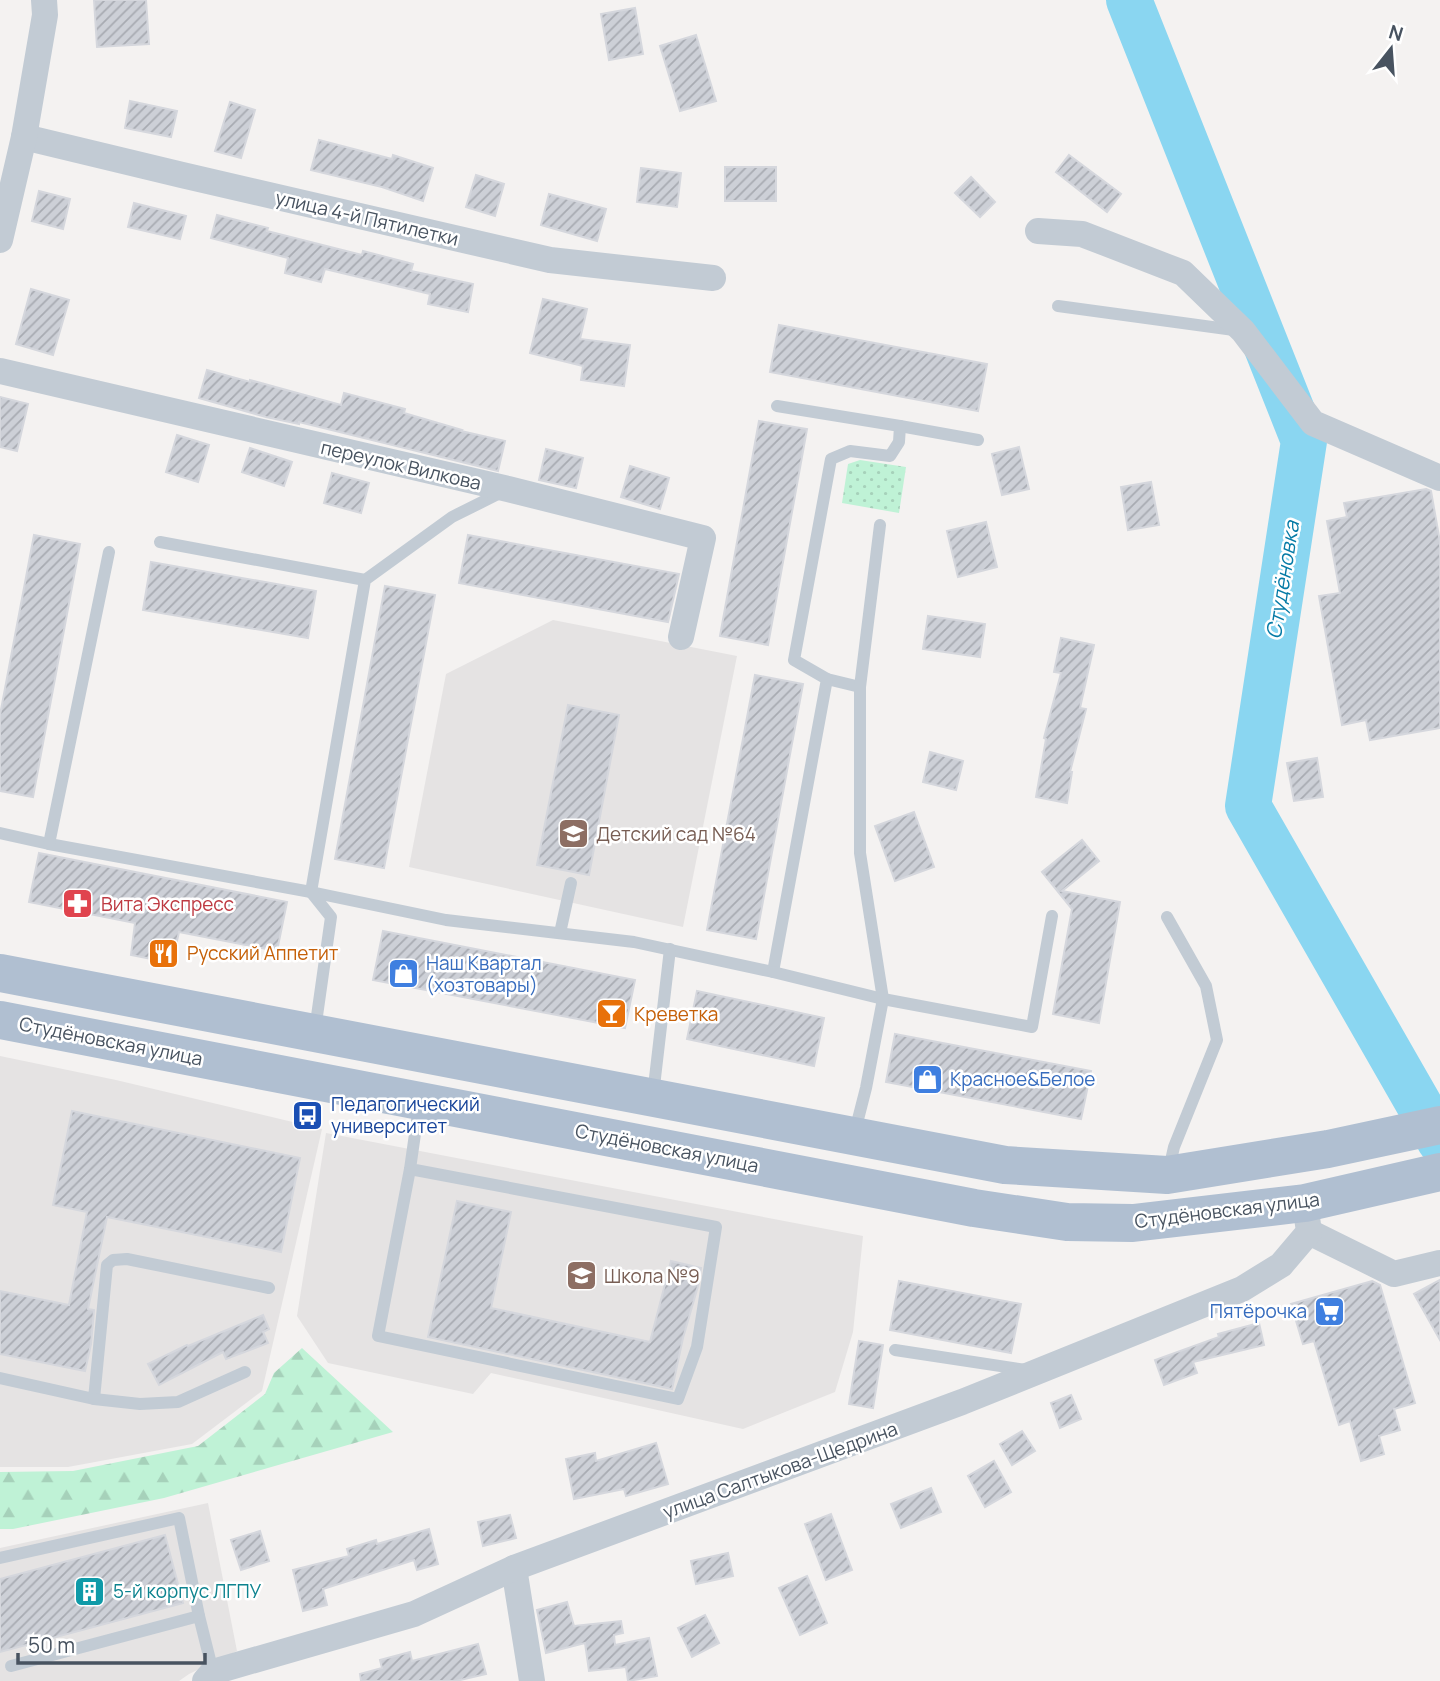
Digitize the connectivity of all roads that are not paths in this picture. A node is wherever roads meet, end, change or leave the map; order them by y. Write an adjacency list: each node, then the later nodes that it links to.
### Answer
1 (44, 0): 2 (street)
2 (24, 137): 4 (street); 5 (street, улица 4-й Пятилетки)
3 (1038, 231): 7 (street)
4 (0, 240)
5 (713, 278)
6 (1058, 306): 7 (lane)
7 (1243, 331): 12 (street)
8 (0, 371): 13 (street, переулок Вилкова)
9 (777, 406): 10 (lane)
10 (900, 426): 11 (lane); 19 (lane)
11 (978, 440)
12 (1440, 478)
13 (508, 489): 17 (lane); 18 (street, переулок Вилкова)
14 (880, 525): 20 (lane)
15 (160, 542): 17 (lane)
16 (109, 552): 22 (lane)
17 (365, 580): 24 (lane)
18 (681, 637)
19 (827, 679): 20 (lane); 29 (lane)
20 (860, 687): 31 (lane)
21 (0, 833): 22 (lane)
22 (49, 844): 24 (lane)
23 (572, 883): 27 (lane)
24 (311, 892): 27 (lane); 33 (lane)
25 (1052, 916): 31 (lane)
26 (1167, 918): 40 (lane)
27 (560, 933): 28 (lane)
28 (670, 949): 29 (lane); 34 (lane)
29 (773, 972): 31 (lane)
30 (0, 973): 33 (main road)
31 (883, 999): 37 (lane)
32 (0, 1020): 35 (main road, Студёновская улица)
33 (314, 1033): 34 (main road)
34 (652, 1097): 37 (main road)
35 (419, 1100): 38 (lane); 41 (main road, Студёновская улица)
36 (1440, 1125): 40 (main road)
37 (854, 1136): 40 (main road)
38 (410, 1169): 38 (lane)
39 (1440, 1172): 41 (main road, Студёновская улица)
40 (1167, 1175)
41 (1317, 1210): 42 (street); 46 (street, улица Салтыкова-Щедрина)
42 (1440, 1263)
43 (269, 1288): 48 (lane)
44 (895, 1350): 46 (lane)
45 (245, 1372): 48 (lane)
46 (1038, 1372): 50 (street, улица Салтыкова-Щедрина)
47 (0, 1378): 48 (lane)
48 (94, 1399)
49 (0, 1558): 51 (lane)
50 (514, 1568): 53 (street, улица Салтыкова-Щедрина); 54 (street)
51 (199, 1616): 52 (lane); 53 (lane)
52 (11, 1666)
53 (209, 1676)
54 (532, 1681)

